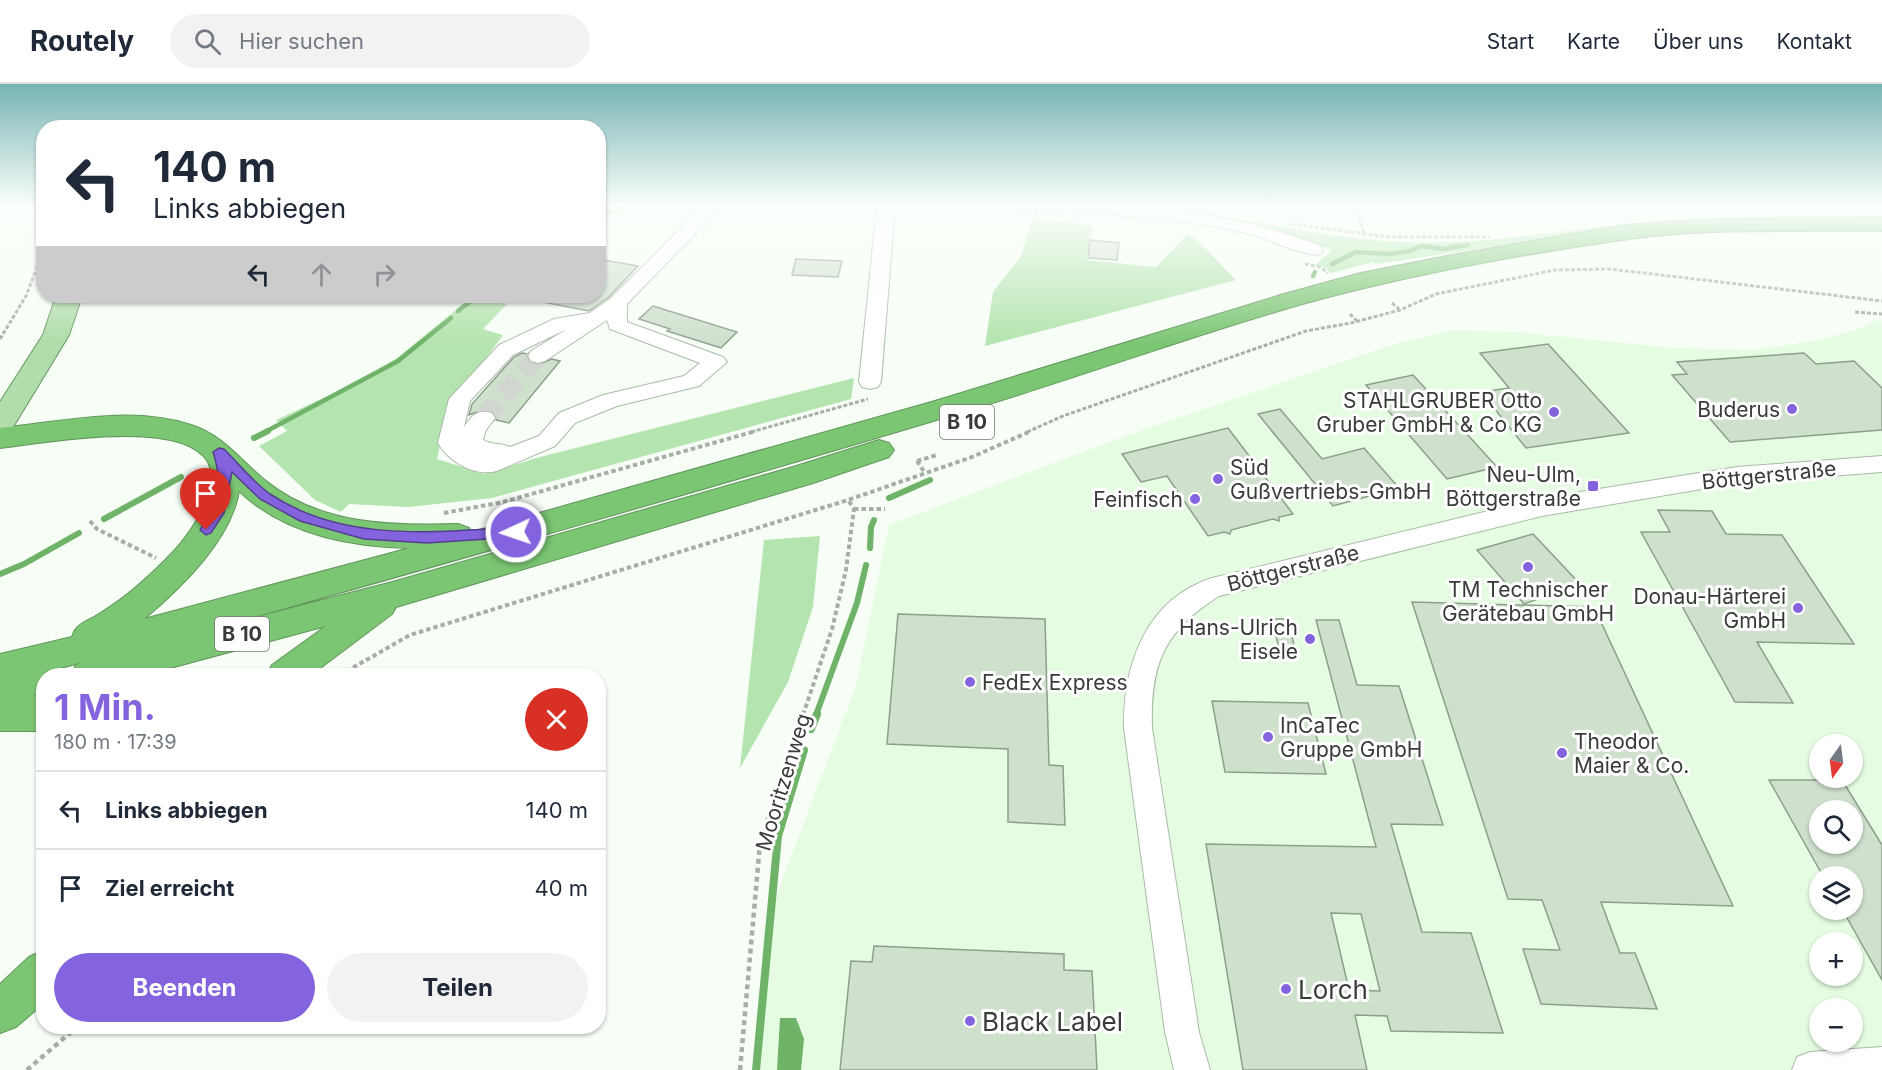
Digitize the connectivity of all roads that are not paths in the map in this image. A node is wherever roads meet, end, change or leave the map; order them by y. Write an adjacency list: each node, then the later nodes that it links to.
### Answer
1 (667, 252): 6 (street)
2 (882, 252): 9 (street)
3 (1539, 252): 18 (highway, B 10)
4 (1550, 252): 19 (highway, B 10)
5 (67, 303): 11 (main road)
6 (617, 303): 7 (street); 14 (street)
7 (596, 320): 8 (street); 14 (street)
8 (538, 356)
9 (872, 389)
10 (484, 418): 14 (street)
11 (0, 425)
12 (67, 432): 13 (highway); 15 (highway); 16 (highway)
13 (0, 438)
14 (530, 449)
15 (219, 452): 18 (highway); 20 (highway)
16 (0, 461)
17 (1882, 464): 33 (street, Böttgerstraße)
18 (516, 532): 21 (highway, B 10)
19 (396, 594): 22 (highway, B 10); 23 (highway)
20 (51, 668)
21 (59, 668)
22 (116, 668)
23 (295, 668)
24 (0, 669): 25 (highway, B 10)
25 (36, 671)
26 (36, 678): 27 (highway, B 10)
27 (0, 699)
28 (36, 714): 29 (highway)
29 (0, 715)
30 (36, 980): 31 (highway)
31 (0, 1011)
32 (1882, 1065): 34 (street)
33 (1192, 1070)
34 (1810, 1070)

